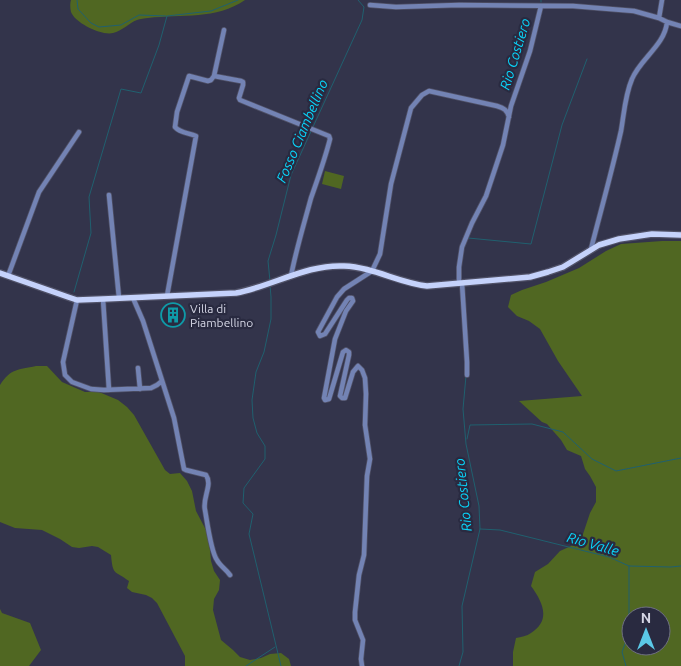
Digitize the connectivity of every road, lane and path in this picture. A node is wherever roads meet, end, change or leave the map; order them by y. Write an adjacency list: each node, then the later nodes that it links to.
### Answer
1 (662, 0): 4 (street)
2 (370, 5): 3 (street)
3 (541, 6): 4 (street); 9 (street)
4 (659, 18): 5 (street)
5 (667, 22): 6 (street); 13 (street)
6 (681, 26)
7 (224, 30): 8 (street)
8 (214, 76): 17 (street); 19 (street)
9 (508, 117): 14 (street); 18 (street)
10 (79, 132): 16 (street)
11 (109, 195): 20 (street)
12 (681, 235): 13 (main road)
13 (591, 250): 18 (main road)
14 (372, 271): 17 (main road); 18 (main road); 30 (street)
15 (0, 273): 16 (main road)
16 (8, 276): 22 (main road)
17 (290, 276): 19 (main road)
18 (460, 283): 25 (street)
19 (167, 296): 21 (main road)
20 (119, 298): 21 (main road); 23 (main road)
21 (133, 298): 26 (street)
22 (78, 300): 23 (main road); 28 (street)
23 (103, 300): 28 (street)
24 (138, 368): 27 (street)
25 (467, 375)
26 (162, 381): 27 (street); 29 (street)
27 (140, 389): 28 (street)
28 (109, 390)
29 (230, 575)
30 (362, 666)

